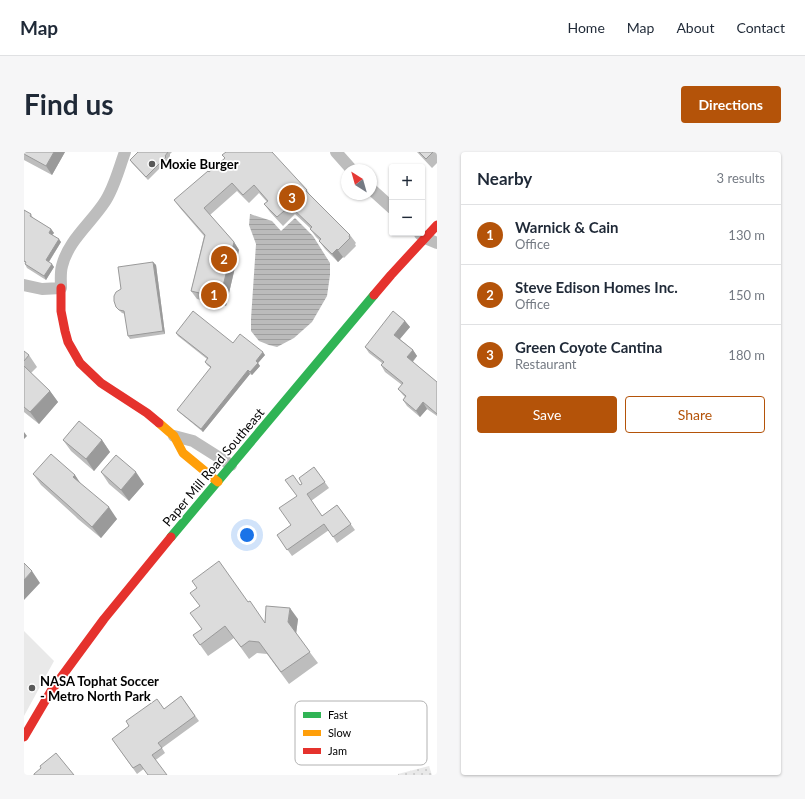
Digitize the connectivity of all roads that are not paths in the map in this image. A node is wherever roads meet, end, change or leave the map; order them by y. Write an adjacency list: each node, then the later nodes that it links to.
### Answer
1 (125, 152): 12 (street)
2 (336, 152): 3 (street)
3 (347, 164)
4 (377, 194): 5 (street)
5 (389, 205)
6 (437, 225): 7 (street, Paper Mill Road Southeast)
7 (425, 233)
8 (421, 236): 14 (street, Paper Mill Road Southeast)
9 (424, 236): 10 (street)
10 (437, 243)
11 (24, 285): 12 (street)
12 (61, 288): 13 (street)
13 (174, 436): 14 (street); 15 (street)
14 (231, 465): 15 (street, Paper Mill Road Southeast)
15 (218, 482): 16 (street, Paper Mill Road Southeast)
16 (24, 738)

